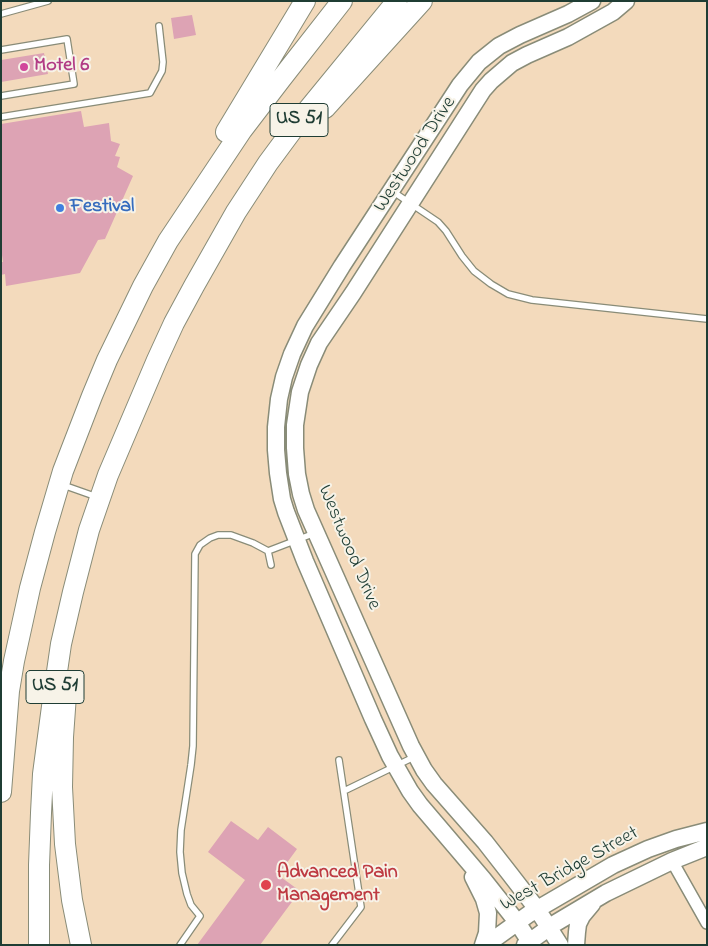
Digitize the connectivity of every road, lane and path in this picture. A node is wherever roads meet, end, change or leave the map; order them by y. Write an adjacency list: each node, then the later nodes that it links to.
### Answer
1 (48, 1): 8 (lane)
2 (305, 1): 16 (highway)
3 (342, 1): 16 (highway, US 51)
4 (397, 1): 15 (highway, US 51)
5 (422, 1): 15 (highway)
6 (592, 1): 13 (street, Westwood Drive)
7 (626, 1): 14 (street, Westwood Drive)
8 (1, 14)
9 (159, 26): 12 (lane)
10 (1, 50): 11 (lane)
11 (1, 96)
12 (1, 117)
13 (391, 190): 14 (lane); 22 (street, Westwood Drive)
14 (410, 203): 17 (lane); 21 (street, Westwood Drive)
15 (215, 249): 18 (highway, US 51)
16 (162, 251): 19 (highway, US 51)
17 (707, 319)
18 (123, 439): 20 (highway, US 51); 42 (highway)
19 (59, 484): 20 (lane); 25 (highway, US 51)
20 (99, 498): 41 (highway, US 51)
21 (316, 533): 22 (lane); 26 (street, Westwood Drive)
22 (296, 540): 23 (lane); 28 (street, Westwood Drive)
23 (268, 551): 24 (lane); 43 (lane)
24 (271, 566)
25 (4, 711): 30 (highway, US 51)
26 (416, 756): 28 (lane); 36 (street, Westwood Drive)
27 (339, 760): 29 (lane)
28 (395, 766): 29 (lane); 33 (street, Westwood Drive)
29 (344, 791): 44 (lane)
30 (1, 792)
31 (707, 831): 36 (street, West Bridge Street)
32 (707, 847): 34 (street, West Bridge Street)
33 (462, 855): 37 (street, Westwood Drive); 45 (street)
34 (672, 861): 35 (street, West Bridge Street); 38 (street)
35 (596, 899): 39 (street, West Bridge Street); 47 (street)
36 (537, 909): 37 (street, West Bridge Street); 39 (street, Westwood Drive)
37 (517, 922): 40 (street, Westwood Drive); 45 (street, West Bridge Street)
38 (707, 923)
39 (549, 928): 40 (street, West Bridge Street); 46 (street, Westwood Drive)
40 (529, 944)
41 (39, 945)
42 (81, 945)
43 (180, 945)
44 (332, 945)
45 (484, 945)
46 (560, 945)
47 (576, 945)

